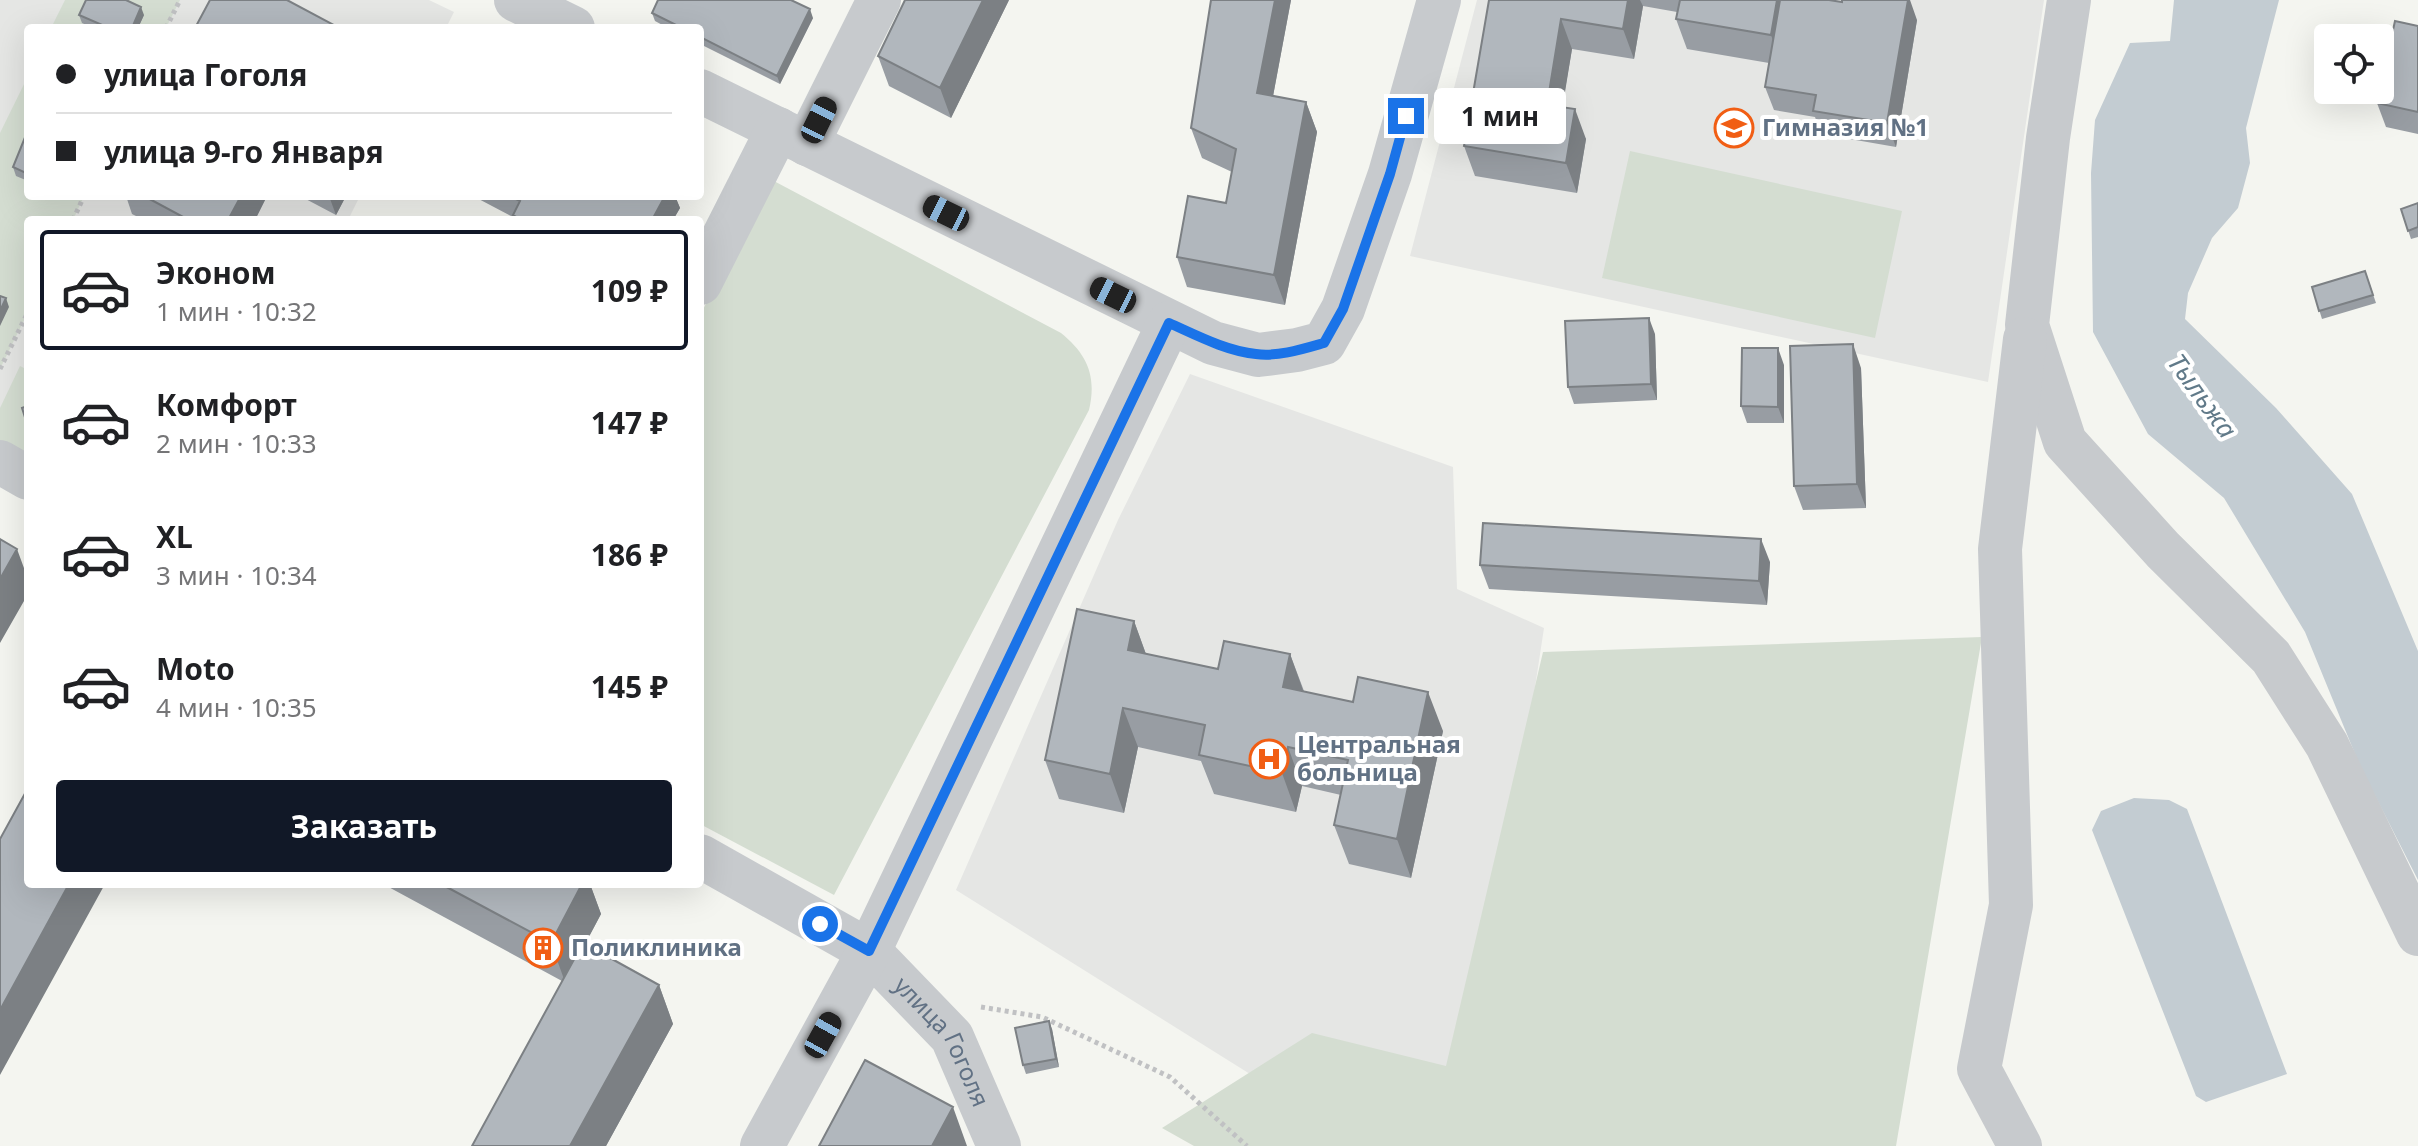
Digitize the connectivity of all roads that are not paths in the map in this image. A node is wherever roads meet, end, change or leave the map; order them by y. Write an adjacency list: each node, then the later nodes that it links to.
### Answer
1 (516, 0): 5 (street)
2 (879, 0): 7 (street)
3 (1439, 0): 9 (street)
4 (2069, 0): 10 (street)
5 (565, 24)
6 (704, 93): 7 (street)
7 (792, 137): 8 (street); 9 (street)
8 (704, 277)
9 (1169, 323): 15 (street)
10 (2027, 325): 14 (street); 18 (street)
11 (0, 462): 12 (street)
12 (24, 476)
13 (704, 858): 15 (street, улица Гоголя)
14 (2418, 934)
15 (869, 951): 16 (street); 17 (street, улица Гоголя)
16 (762, 1146)
17 (999, 1146)
18 (2020, 1146)

